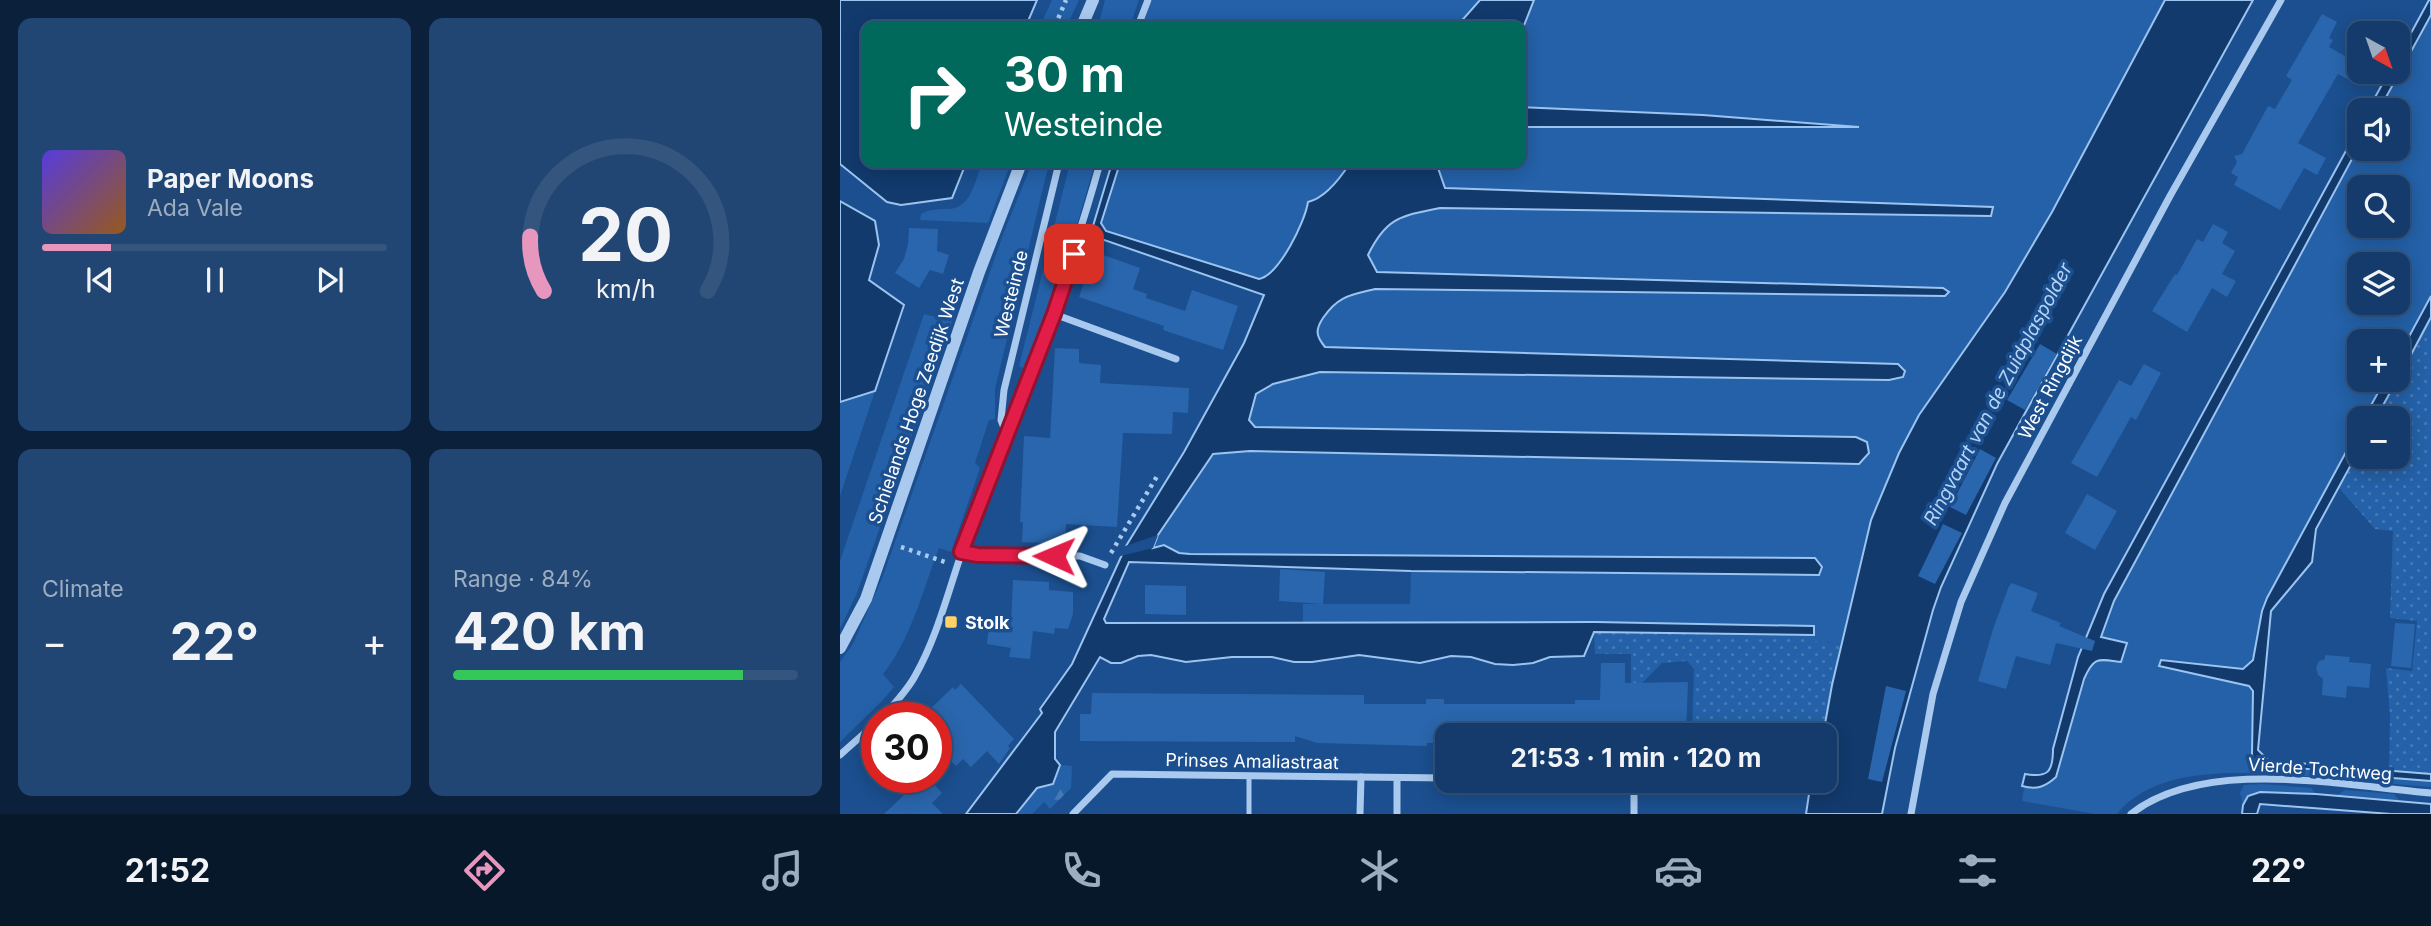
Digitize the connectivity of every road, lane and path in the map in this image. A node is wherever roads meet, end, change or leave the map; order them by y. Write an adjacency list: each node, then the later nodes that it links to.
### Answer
1 (1066, 0): 5 (path)
2 (1093, 0): 6 (street)
3 (1148, 0): 7 (street)
4 (2281, 0): 34 (street, West Ringdijk)
5 (1057, 21)
6 (1084, 21)
7 (1140, 21)
8 (1019, 168): 15 (street, Schielands Hoge Zeedijk West)
9 (1058, 168): 13 (street, Westeinde)
10 (1099, 168): 11 (street)
11 (1054, 314): 12 (street); 13 (street)
12 (1176, 359)
13 (1009, 430): 16 (street)
14 (1159, 473): 18 (path)
15 (887, 542): 17 (path); 19 (street, Schielands Hoge Zeedijk West)
16 (961, 552): 18 (street); 20 (street)
17 (933, 558)
18 (1105, 565)
19 (840, 648)
20 (895, 702)
21 (861, 736): 22 (street)
22 (840, 755)
23 (1249, 777): 24 (street, Prinses Amaliastraat); 29 (street, Prinses Amaliastraat); 30 (lane)
24 (1361, 777): 25 (street, Prinses Amaliastraat); 31 (street)
25 (1396, 778): 26 (street, Prinses Amaliastraat); 32 (street)
26 (1435, 778)
27 (1634, 793): 33 (street)
28 (2431, 793): 35 (street, Vierde Tochtweg)
29 (1073, 814)
30 (1249, 814)
31 (1360, 814)
32 (1397, 814)
33 (1634, 814)
34 (1911, 814)
35 (2131, 814)

